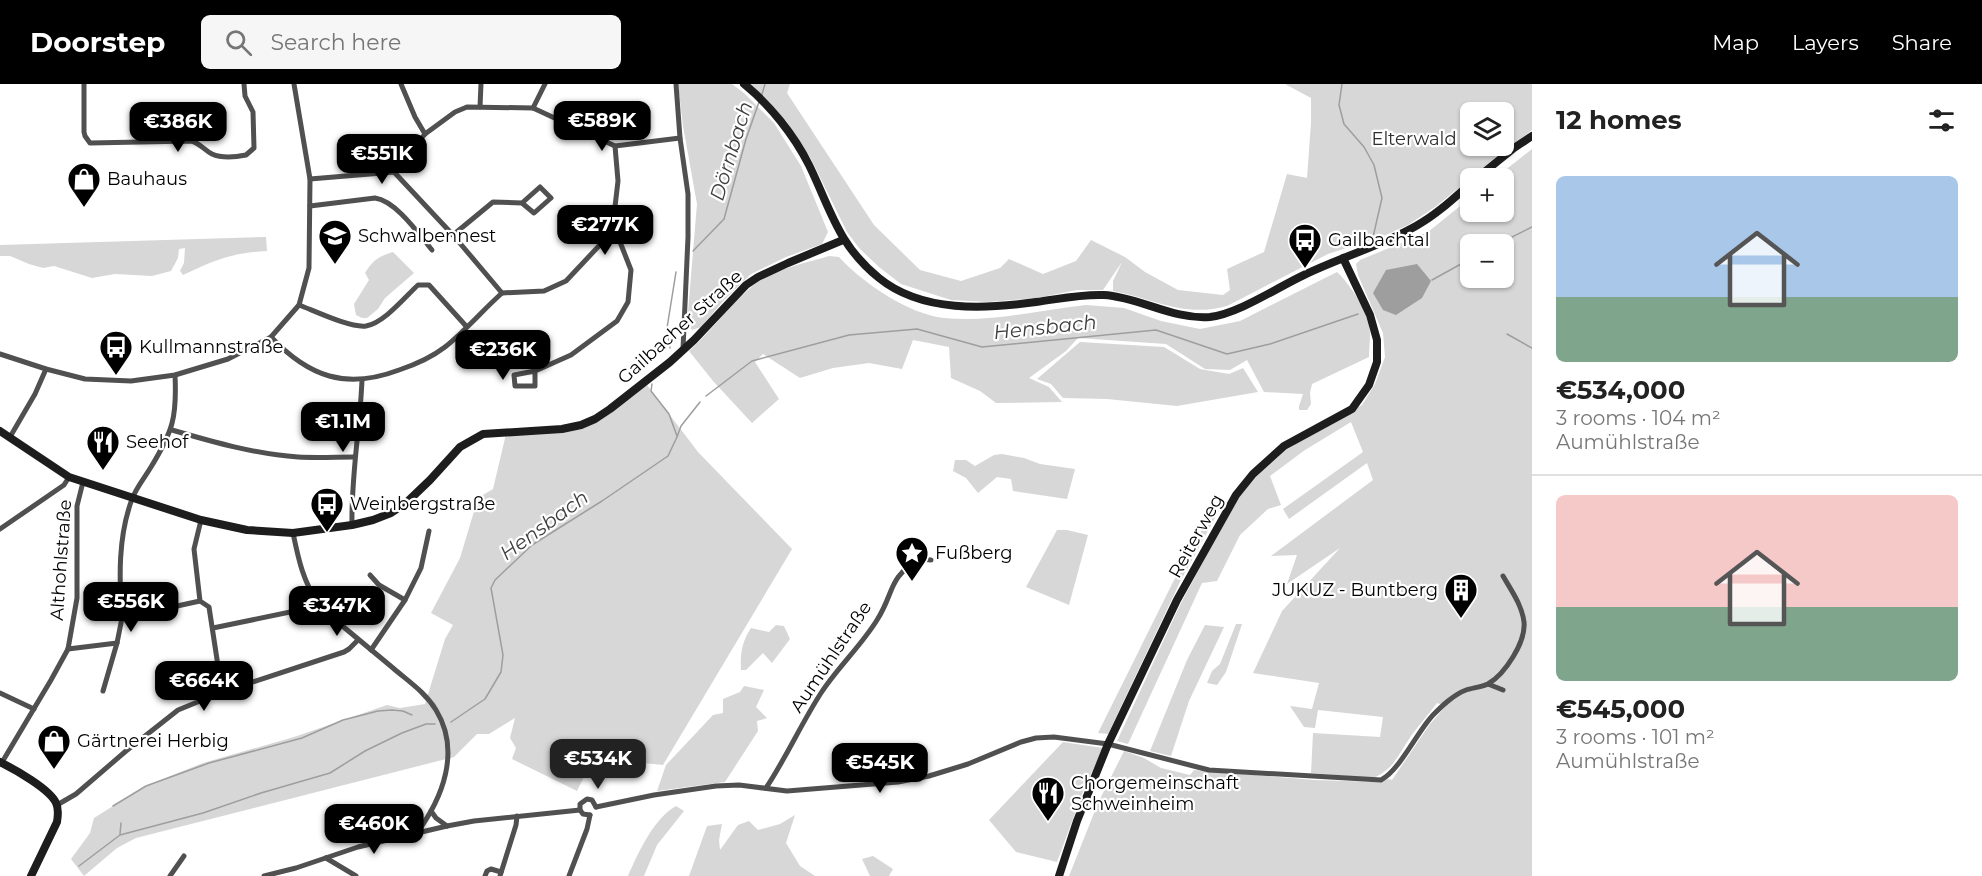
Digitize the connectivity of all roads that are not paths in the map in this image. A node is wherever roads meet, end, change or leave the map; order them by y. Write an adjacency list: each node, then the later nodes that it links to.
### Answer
1 (84, 84): 2 (street)
2 (244, 84)
3 (294, 84): 17 (street)
4 (401, 84): 11 (street)
5 (482, 84): 9 (street)
6 (545, 84): 10 (street)
7 (676, 84): 13 (street)
8 (746, 85): 23 (street)
9 (480, 107): 10 (street); 11 (street)
10 (533, 108): 14 (street)
11 (425, 134): 16 (street)
12 (1532, 136): 15 (street)
13 (680, 138): 14 (street); 30 (street)
14 (615, 146): 21 (street)
15 (1489, 168)
16 (394, 172): 17 (street); 22 (street)
17 (310, 179): 20 (street)
18 (1460, 192): 25 (street)
19 (522, 203): 19 (street); 22 (street)
20 (310, 206): 24 (street); 27 (street)
21 (612, 232): 26 (street); 33 (street)
22 (453, 235): 26 (street)
23 (843, 240): 25 (street); 30 (street, Gailbacher Straße)
24 (432, 250)
25 (1343, 258): 65 (street, Reiterweg)
26 (502, 293): 28 (street)
27 (299, 305): 28 (street); 29 (street)
28 (466, 326): 35 (street)
29 (271, 337): 34 (street); 35 (street)
30 (683, 349): 43 (street, Gailbacher Straße)
31 (0, 354): 32 (street)
32 (46, 369): 34 (street); 38 (street)
33 (535, 371): 33 (street)
34 (175, 375): 37 (street)
35 (362, 380): 39 (street)
36 (0, 430): 38 (street, Gailbacher Straße)
37 (172, 430): 39 (street); 41 (street)
38 (10, 437): 40 (street, Gailbacher Straße)
39 (354, 457): 43 (street)
40 (76, 479): 41 (street, Gailbacher Straße); 44 (street); 57 (street, Althohlstraße)
41 (132, 497): 42 (street, Gailbacher Straße); 53 (street)
42 (201, 520): 46 (street, Gailbacher Straße); 51 (street)
43 (352, 525): 46 (street, Gailbacher Straße)
44 (0, 529)
45 (429, 531): 50 (street)
46 (293, 533): 52 (street)
47 (931, 560): 67 (street, Aumühlstraße)
48 (370, 575): 50 (street)
49 (1503, 576): 59 (street)
50 (405, 600): 58 (street)
51 (201, 601): 53 (street); 54 (street)
52 (319, 606): 54 (street); 55 (street)
53 (122, 618): 56 (street)
54 (213, 628): 62 (street)
55 (358, 640): 58 (street); 62 (street)
56 (117, 643): 57 (street); 61 (street)
57 (68, 649): 64 (street, Althohlstraße)
58 (371, 650): 71 (street)
59 (1488, 684): 60 (street); 65 (street)
60 (1503, 690)
61 (103, 691)
62 (222, 692): 68 (street)
63 (0, 693): 64 (street)
64 (34, 709): 66 (street, Althohlstraße)
65 (1108, 744): 67 (street); 85 (street, Reiterweg)
66 (1, 764): 68 (street)
67 (766, 788): 69 (street)
68 (57, 805): 79 (street)
69 (597, 807): 70 (street); 72 (street)
70 (580, 810): 72 (street); 73 (street)
71 (431, 811): 74 (street); 75 (street)
72 (590, 815): 84 (street)
73 (517, 816): 74 (street); 78 (street)
74 (447, 826): 75 (street)
75 (416, 834): 77 (street)
76 (184, 856): 80 (street)
77 (326, 858): 81 (street); 82 (street)
78 (500, 874): 83 (street)
79 (31, 876)
80 (170, 876)
81 (264, 876)
82 (356, 876)
83 (485, 876)
84 (569, 876)
85 (1059, 876)

